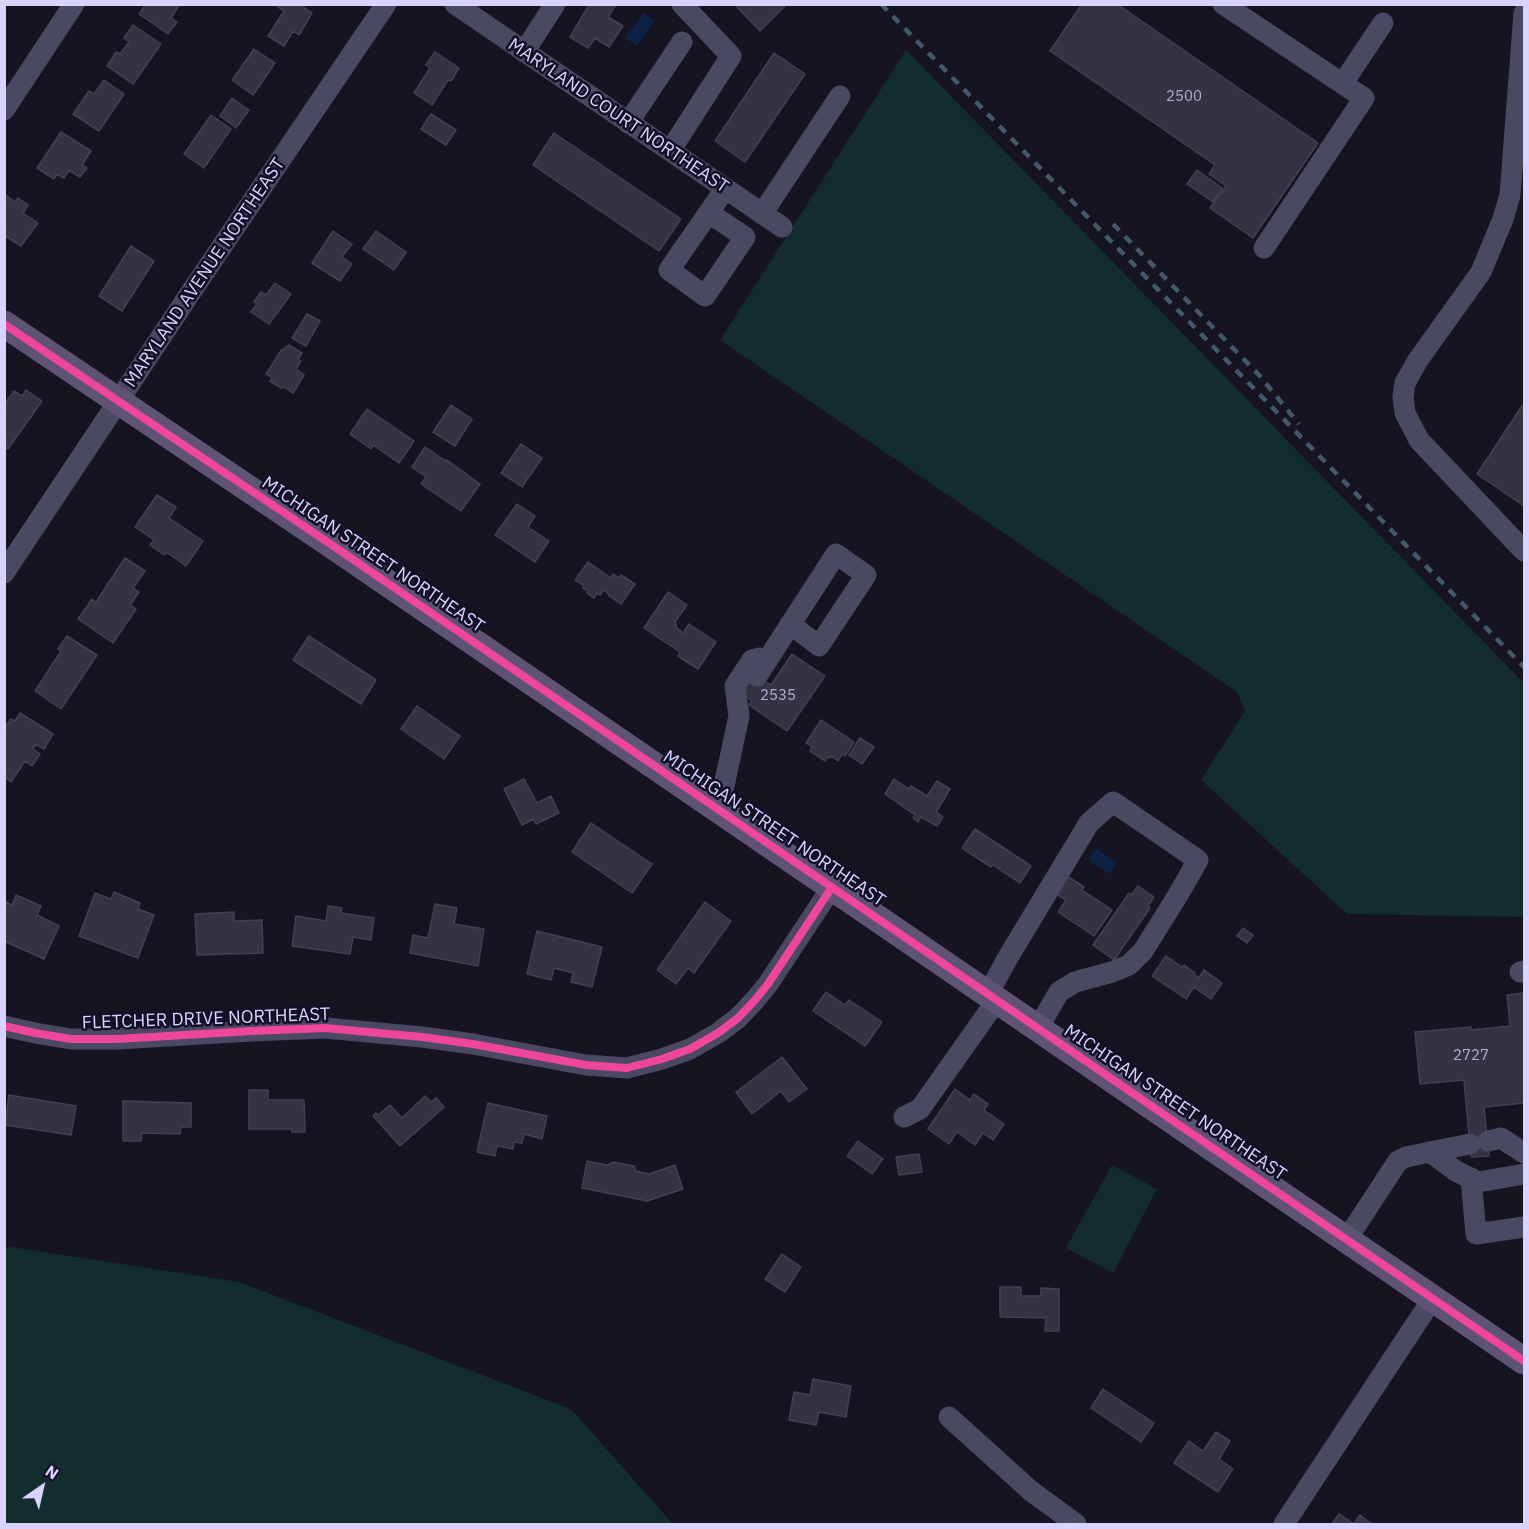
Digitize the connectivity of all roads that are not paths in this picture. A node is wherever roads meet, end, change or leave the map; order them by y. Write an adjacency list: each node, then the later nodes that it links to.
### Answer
1 (74, 4): 13 (street)
2 (386, 4): 23 (street, MARYLAND AVENUE NORTHEAST)
3 (455, 4): 10 (street, MARYLAND COURT NORTHEAST)
4 (555, 4): 10 (street)
5 (682, 4): 15 (street)
6 (1223, 4): 11 (street)
7 (1524, 13): 16 (street)
8 (1383, 23): 11 (street)
9 (682, 42): 14 (street)
10 (524, 52): 14 (street, MARYLAND COURT NORTHEAST)
11 (1343, 83): 21 (street)
12 (840, 96): 19 (street)
13 (4, 110)
14 (628, 123): 15 (street, MARYLAND COURT NORTHEAST)
15 (670, 151): 17 (street, MARYLAND COURT NORTHEAST)
16 (1519, 151): 24 (street)
17 (724, 189): 18 (street); 19 (street, MARYLAND COURT NORTHEAST)
18 (709, 213)
19 (762, 214): 20 (street, MARYLAND COURT NORTHEAST)
20 (782, 227)
21 (1264, 248)
22 (4, 324): 23 (main road, MICHIGAN STREET NORTHEAST)
23 (119, 401): 25 (street, MARYLAND AVENUE NORTHEAST); 29 (main road, MICHIGAN STREET NORTHEAST)
24 (1524, 551)
25 (4, 573)
26 (790, 624): 27 (street)
27 (770, 655): 28 (street); 29 (street)
28 (757, 676)
29 (719, 809): 30 (main road, MICHIGAN STREET NORTHEAST)
30 (832, 887): 31 (main road, MICHIGAN STREET NORTHEAST); 32 (street, FLETCHER DRIVE NORTHEAST)
31 (993, 997): 33 (main road, MICHIGAN STREET NORTHEAST); 33 (street); 34 (street)
32 (4, 1026)
33 (1038, 1028): 40 (main road, MICHIGAN STREET NORTHEAST)
34 (904, 1117)
35 (1430, 1152): 36 (street); 38 (street); 40 (street)
36 (1524, 1153)
37 (1524, 1174): 38 (street)
38 (1471, 1178): 39 (street)
39 (1524, 1227)
40 (1347, 1239): 41 (main road, MICHIGAN STREET NORTHEAST)
41 (1433, 1298): 42 (main road, MICHIGAN STREET NORTHEAST); 45 (street)
42 (1524, 1361)
43 (948, 1417): 44 (street)
44 (1076, 1524)
45 (1284, 1524)

